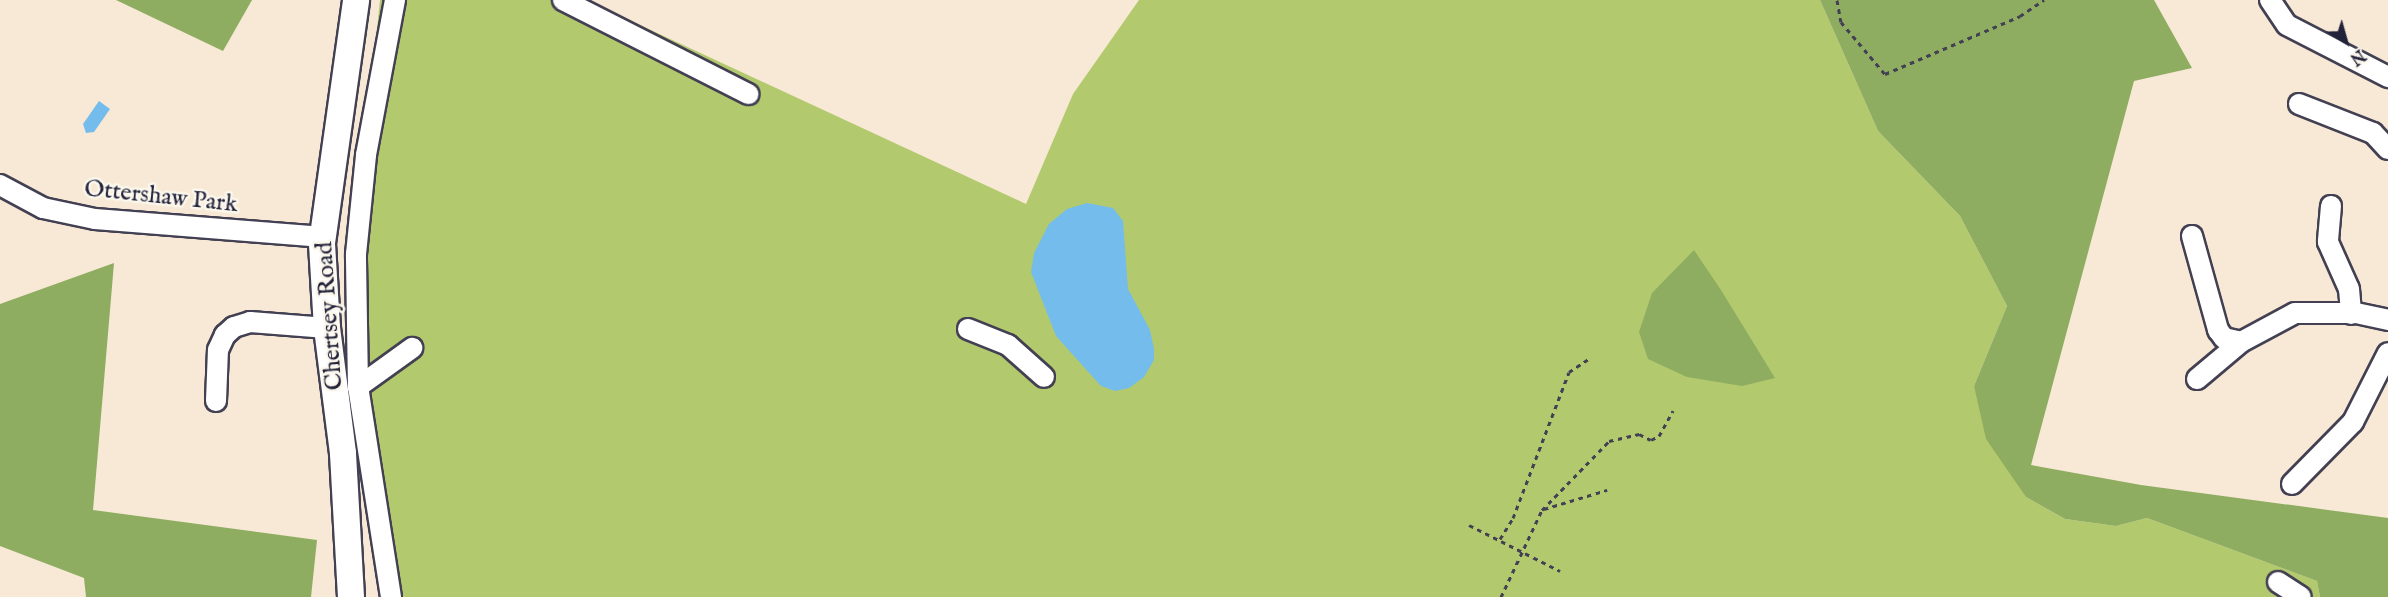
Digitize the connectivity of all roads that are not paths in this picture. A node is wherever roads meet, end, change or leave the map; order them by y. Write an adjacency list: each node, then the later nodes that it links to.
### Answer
1 (356, 0): 12 (main road, Chertsey Road)
2 (395, 0): 22 (street)
3 (563, 0): 6 (street)
4 (2270, 0): 5 (street)
5 (2388, 77)
6 (748, 94)
7 (2299, 104): 8 (street)
8 (2388, 149)
9 (0, 185): 12 (street, Ottershaw Park)
10 (2331, 206): 13 (street)
11 (2192, 236): 17 (street)
12 (323, 237): 15 (main road, Chertsey Road)
13 (2351, 314): 14 (street); 17 (street)
14 (2388, 320)
15 (327, 328): 23 (street); 26 (main road, Chertsey Road)
16 (968, 329): 20 (street)
17 (2241, 342): 21 (street)
18 (412, 348): 22 (street)
19 (2388, 353): 24 (street)
20 (1044, 377)
21 (2197, 379)
22 (358, 387): 27 (street)
23 (216, 401)
24 (2292, 484)
25 (2278, 582): 28 (street)
26 (351, 597)
27 (392, 597)
28 (2301, 597)

